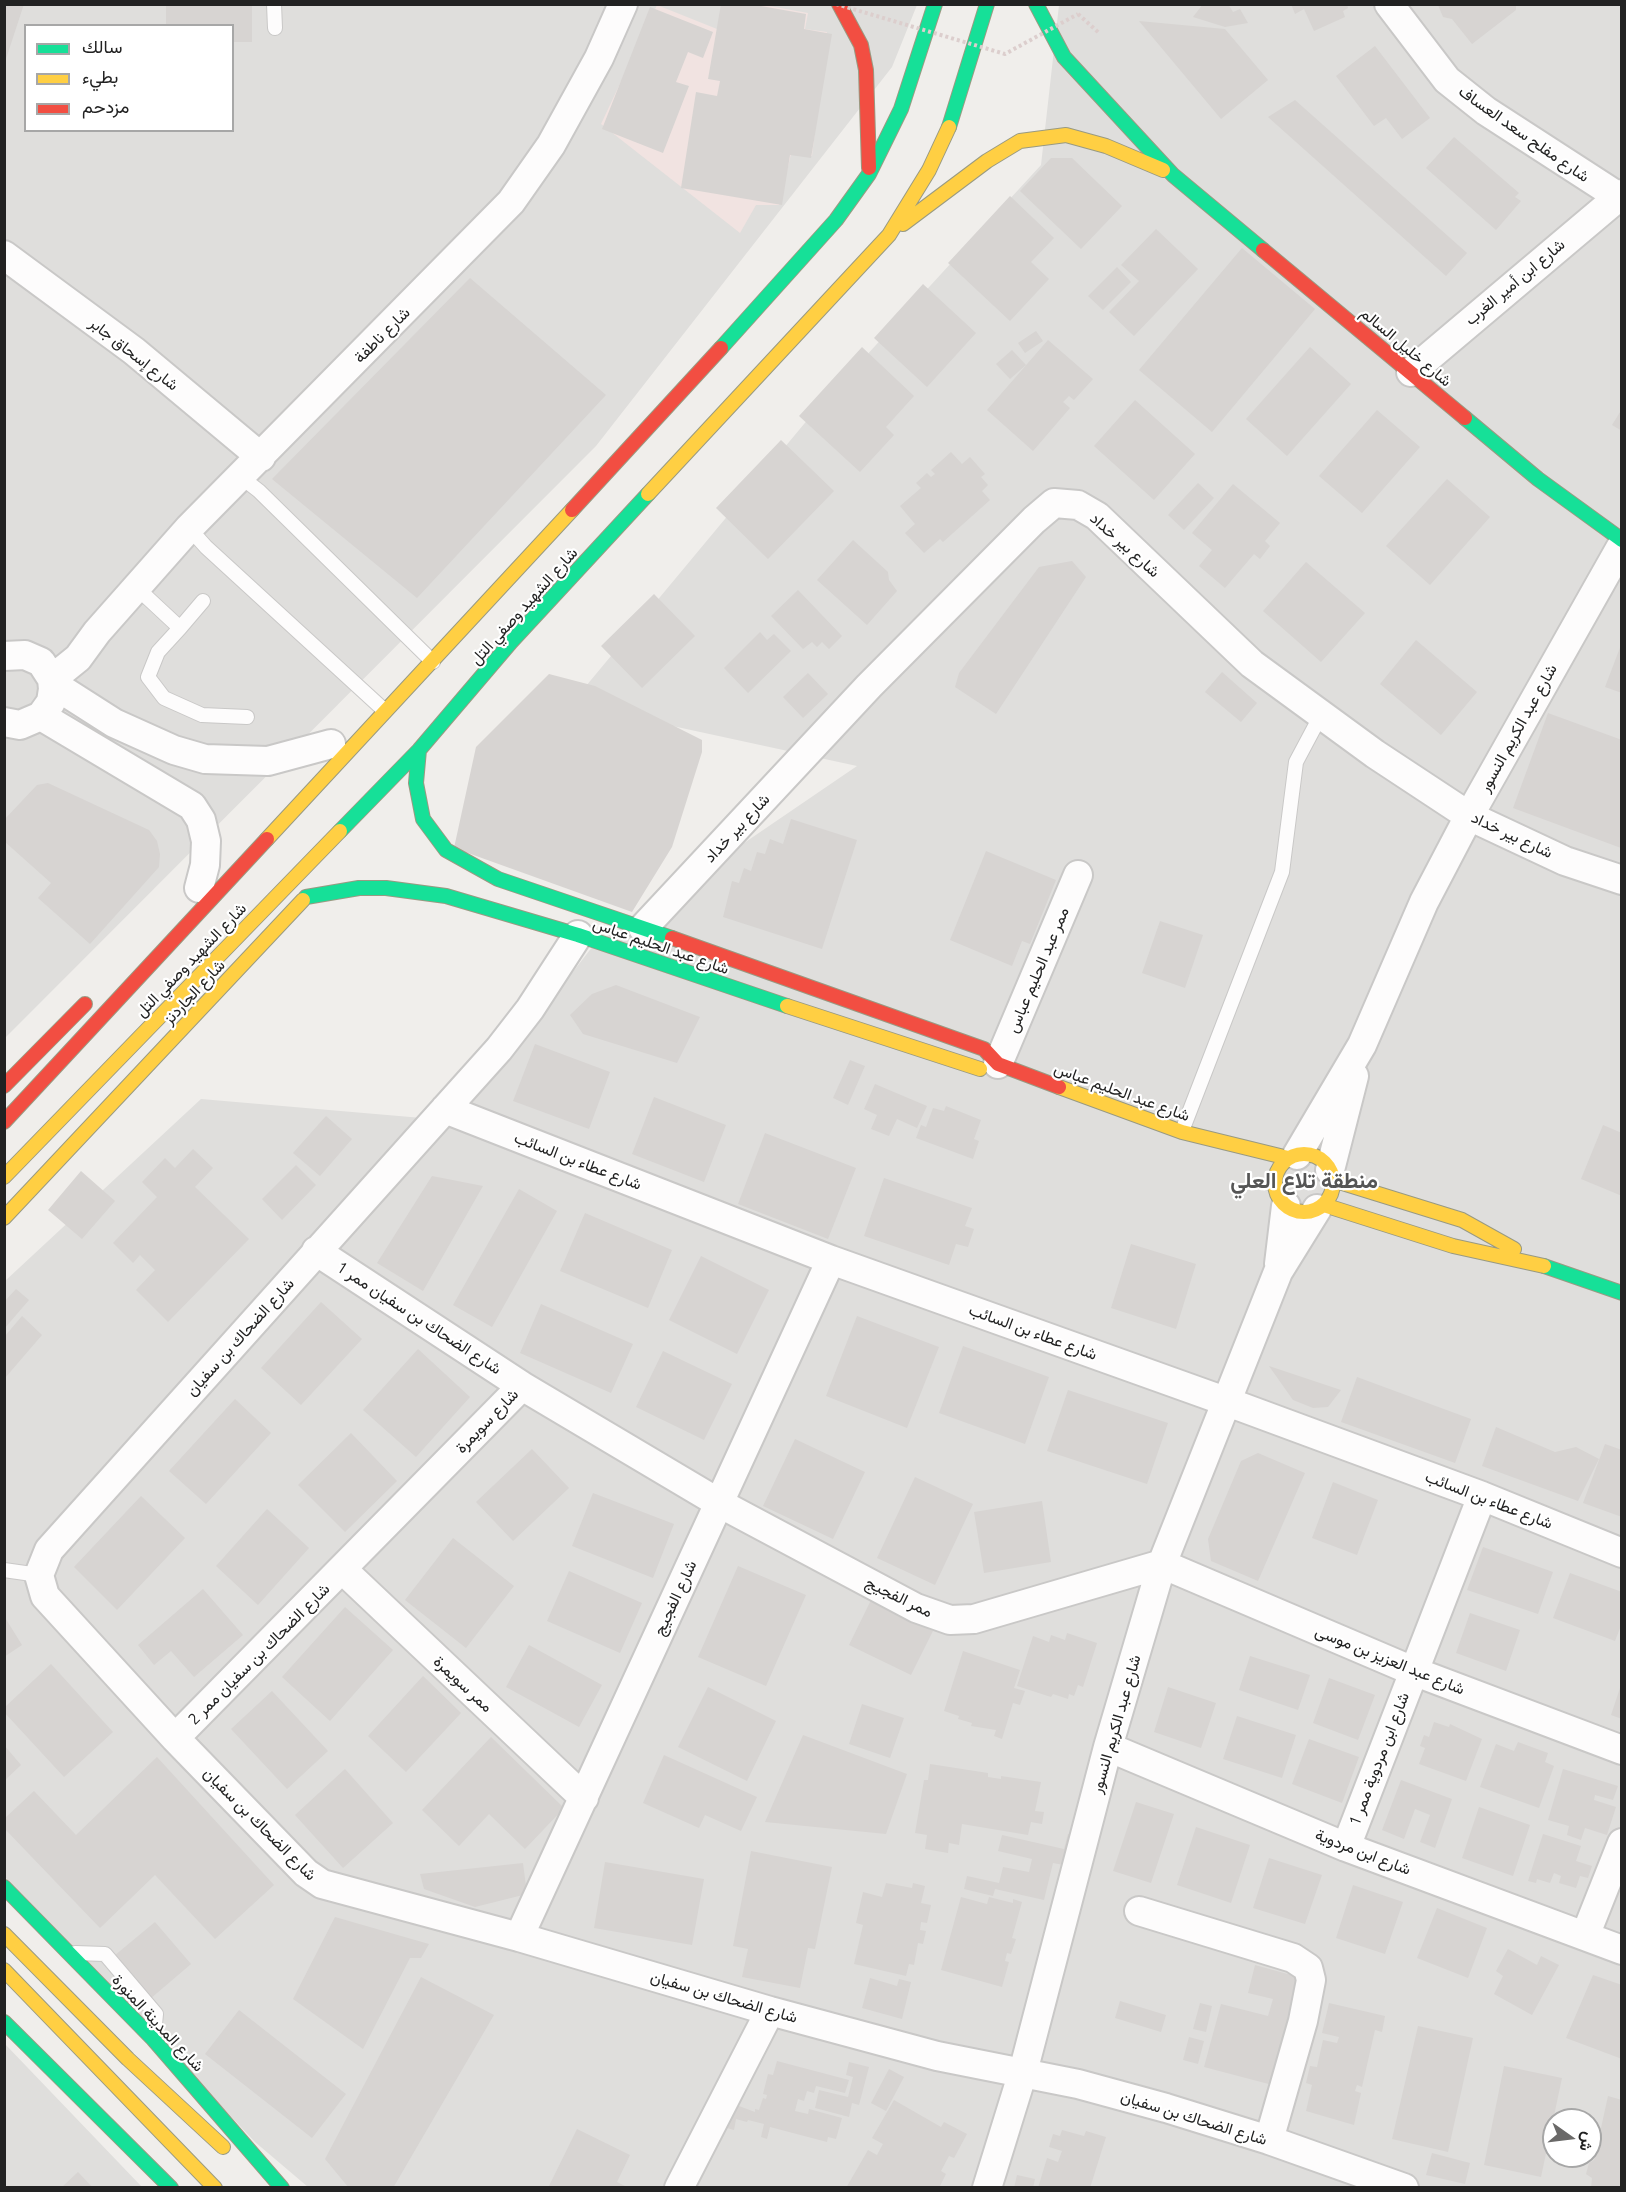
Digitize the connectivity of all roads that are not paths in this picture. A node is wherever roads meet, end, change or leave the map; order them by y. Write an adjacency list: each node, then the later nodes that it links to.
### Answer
1 (274, 4): 8 (lane)
2 (622, 4): 15 (street, شارع ناطفة)
3 (838, 4): 9 (street)
4 (935, 4): 9 (street, شارع الشهيد وصفي التل)
5 (987, 4): 12 (street, شارع الشهيد وصفي التل)
6 (1036, 4): 10 (street, شارع خليل السالم)
7 (1389, 4): 11 (street, شارع مفلح سعد العساف)
8 (274, 28)
9 (869, 174): 25 (street, شارع الشهيد وصفي التل)
10 (1173, 175): 12 (street, شارع خليل السالم); 14 (street, شارع خليل السالم)
11 (1620, 196): 14 (street, شارع ابن أمير الغرب)
12 (888, 235): 31 (street, شارع الشهيد وصفي التل)
13 (4, 255): 15 (street, شارع إسحاق جابر)
14 (1411, 372): 18 (street, شارع خليل السالم)
15 (261, 457): 16 (street, شارع ناطفة)
16 (241, 477): 17 (street, شارع ناطفة); 25 (lane)
17 (189, 528): 20 (street, شارع ناطفة); 27 (lane)
18 (1622, 540)
19 (1622, 546): 34 (street, شارع عبد الكريم النسور)
20 (137, 588): 22 (lane); 23 (street, شارع ناطفة)
21 (203, 601): 22 (lane)
22 (180, 628): 29 (lane)
23 (97, 632): 24 (street, شارع ناطفة); 26 (street, شارع ناطفة)
24 (11, 656): 26 (street)
25 (433, 662): 27 (street, شارع الشهيد وصفي التل)
26 (52, 681): 30 (street); 32 (street)
27 (382, 714): 32 (street); 49 (street, شارع الشهيد وصفي التل)
28 (1321, 715): 34 (street, شارع بير خداد); 42 (street, شارع بير خداد); 50 (lane)
29 (247, 717)
30 (18, 725): 40 (street)
31 (419, 750): 33 (street, شارع الشهيد وصفي التل); 42 (street, شارع عبد الحليم عباس)
32 (323, 752)
33 (392, 776): 35 (street); 55 (street, شارع الشهيد وصفي التل)
34 (1469, 816): 39 (street, شارع بير خداد); 45 (street, شارع عبد الكريم النسور)
35 (347, 845)
36 (222, 862): 40 (street)
37 (1078, 875): 46 (street, ممر عبد الحليم عباس)
38 (320, 879): 41 (street, شارع الجاردنز)
39 (1622, 880)
40 (195, 892)
41 (306, 897): 43 (street, شارع عبد الحليم عباس); 59 (street, شارع الجاردنز)
42 (643, 928): 46 (street, شارع عبد الحليم عباس)
43 (578, 935): 46 (street, شارع عبد الحليم عباس); 48 (street, شارع الضحاك بن سفيان)
44 (94, 995): 47 (street)
45 (1362, 1045): 52 (street, شارع عبد الكريم النسور); 54 (street, شارع عبد الكريم النسور)
46 (998, 1064): 50 (street, شارع عبد الحليم عباس)
47 (4, 1086)
48 (445, 1109): 60 (street, شارع الضحاك بن سفيان); 61 (street, شارع عطاء بن السائب)
49 (4, 1122)
50 (1182, 1132): 51 (street, شارع عبد الحليم عباس)
51 (1201, 1138): 52 (street, شارع عبد الحليم عباس); 53 (street, شارع عبد الحليم عباس)
52 (1293, 1157): 54 (street); 57 (street)
53 (1229, 1158)
54 (1331, 1175): 58 (street); 62 (street)
55 (4, 1177)
56 (1257, 1178): 57 (street)
57 (1281, 1199): 58 (street); 63 (street, شارع عبد الكريم النسور)
58 (1320, 1207): 62 (street); 63 (street, شارع عبد الكريم النسور)
59 (4, 1218)
60 (316, 1251): 65 (street, شارع الضحاك بن سفيان ممر 1); 73 (street, شارع الضحاك بن سفيان)
61 (831, 1260): 66 (street, شارع عطاء بن السائب); 68 (street, شارع الفجيج)
62 (1541, 1265): 64 (street)
63 (1278, 1272): 66 (street, شارع عبد الكريم النسور)
64 (1622, 1293)
65 (522, 1386): 68 (street, شارع سويمرة); 72 (street, شارع سويمرة)
66 (1225, 1401): 67 (street, شارع عطاء بن السائب); 70 (street, شارع عبد الكريم النسور)
67 (1482, 1496): 69 (street, شارع عطاء بن السائب); 74 (street, شارع ابن مردوية ممر 1)
68 (719, 1503): 70 (street, ممر الفجيج); 78 (street, شارع الفجيج)
69 (1622, 1553)
70 (1162, 1564): 74 (street, شارع عبد العزيز بن موسى); 76 (street, شارع عبد الكريم النسور)
71 (4, 1570): 73 (lane)
72 (343, 1570): 75 (street, شارع الضحاك بن سفيان ممر 2); 78 (street, ممر سويمرة)
73 (39, 1575): 75 (street, شارع الضحاك بن سفيان)
74 (1413, 1671): 77 (street, شارع عبد العزيز بن موسى); 80 (street, شارع ابن مردوية ممر 1)
75 (175, 1738): 85 (street, شارع الضحاك بن سفيان)
76 (1108, 1747): 80 (street, شارع ابن مردوية); 92 (street, شارع عبد الكريم النسور)
77 (1622, 1749)
78 (584, 1798): 85 (street, شارع الفجيج)
79 (1622, 1843): 84 (street)
80 (1346, 1847): 84 (street, شارع ابن مردوية)
81 (4, 1887): 87 (street, شارع المدينة المنورة)
82 (1139, 1911): 93 (street)
83 (4, 1934): 94 (street)
84 (1585, 1936): 86 (street, شارع ابن مردوية)
85 (519, 1937): 89 (street, شارع الضحاك بن سفيان)
86 (1622, 1950)
87 (69, 1953): 91 (street, شارع المدينة المنورة); 91 (lane)
88 (4, 1970): 97 (street)
89 (770, 2011): 92 (street, شارع الضحاك بن سفيان); 100 (street)
90 (6, 2028): 96 (street)
91 (153, 2039): 99 (street, شارع المدينة المنورة)
92 (1023, 2072): 93 (street, شارع الضحاك بن سفيان); 101 (street, شارع عبد الكريم النسور)
93 (1269, 2140): 102 (street, شارع الضحاك بن سفيان)
94 (232, 2156)
95 (249, 2171): 98 (street)
96 (171, 2187)
97 (215, 2187)
98 (266, 2187)
99 (282, 2187)
100 (679, 2187)
101 (987, 2187)
102 (1404, 2187)

